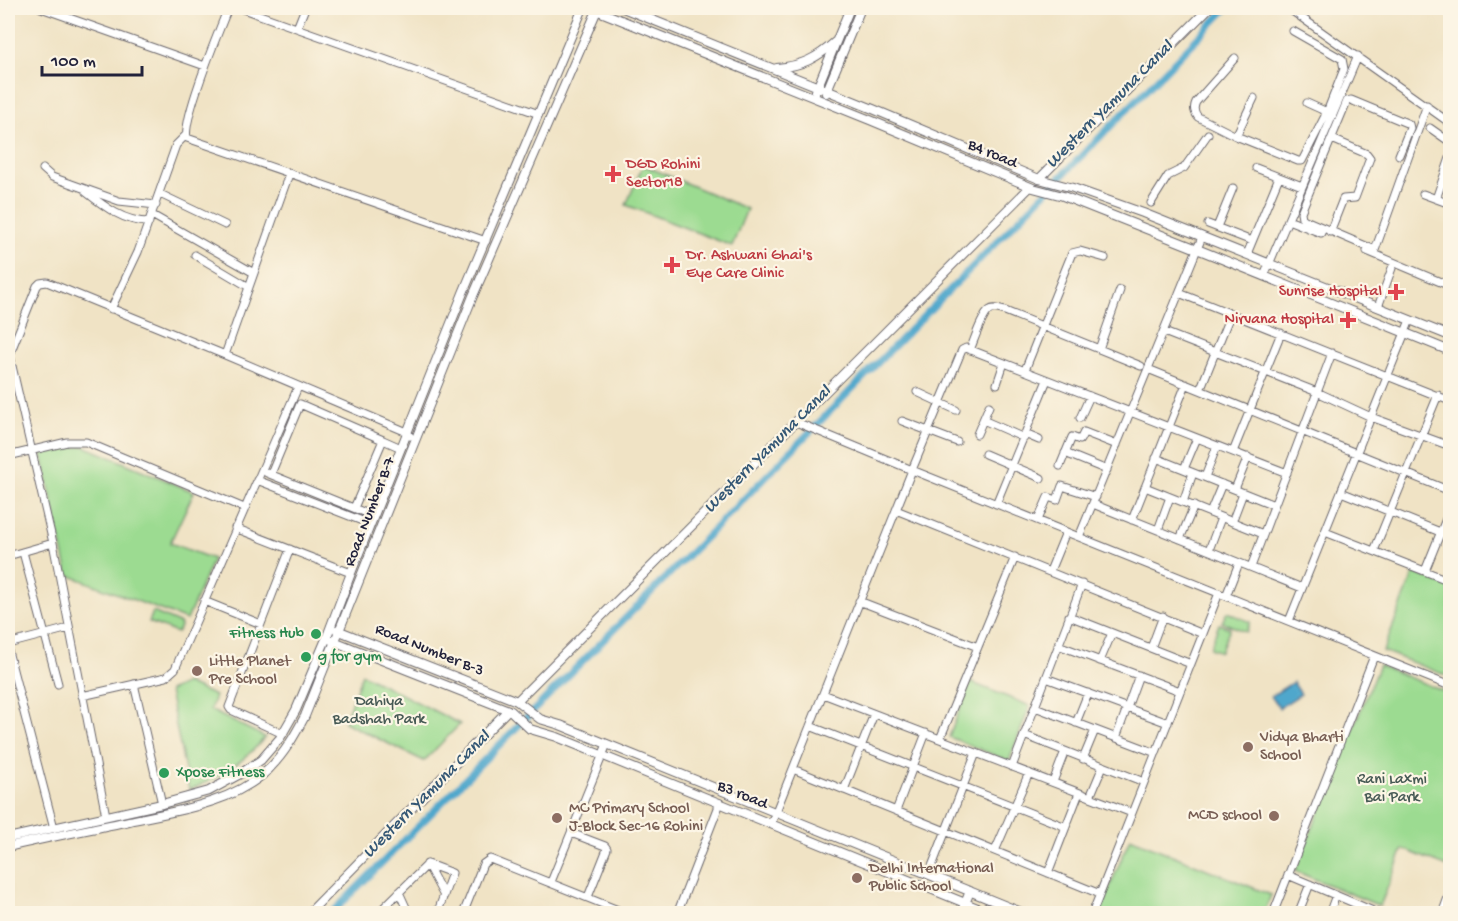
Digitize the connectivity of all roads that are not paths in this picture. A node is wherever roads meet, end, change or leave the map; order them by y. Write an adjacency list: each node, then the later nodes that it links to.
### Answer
1 (41, 8): 19 (street)
2 (228, 8): 19 (street)
3 (240, 8): 12 (street)
4 (305, 8): 12 (street)
5 (583, 8): 29 (street, Road Number B-7)
6 (595, 8): 16 (street, B4 road); 78 (street, Road Number B-7)
7 (623, 8): 14 (street, B4 road)
8 (850, 8): 15 (street)
9 (861, 8): 22 (street)
10 (1209, 8): 44 (street)
11 (1288, 8): 17 (street)
12 (297, 28): 29 (street)
13 (1293, 31): 28 (street)
14 (695, 37): 16 (street); 20 (street, B4 road)
15 (838, 39): 20 (street); 21 (street)
16 (691, 48): 23 (street, B4 road)
17 (1358, 56): 27 (street); 35 (street)
18 (1235, 58): 34 (street)
19 (205, 66): 33 (street)
20 (774, 69): 21 (street, B4 road)
21 (818, 86): 22 (street, B4 road); 23 (street)
22 (828, 90): 25 (street); 44 (street, B4 road)
23 (813, 97): 25 (street, B4 road)
24 (1254, 98): 34 (street)
25 (823, 101): 47 (street, B4 road)
26 (1307, 103): 28 (street)
27 (1427, 105): 30 (street); 65 (street)
28 (1327, 112): 36 (street)
29 (539, 114): 62 (street, Road Number B-7)
30 (1450, 123)
31 (1430, 128): 37 (street)
32 (1208, 134): 52 (street)
33 (186, 135): 42 (street); 49 (street)
34 (1236, 136): 36 (street)
35 (1329, 137): 36 (street); 38 (street); 60 (street); 60 (street)
36 (1317, 142): 46 (street)
37 (1450, 142)
38 (1399, 155)
39 (1450, 158): 51 (street)
40 (43, 168): 45 (street)
41 (1256, 168): 43 (street)
42 (289, 174): 62 (street); 71 (street)
43 (1279, 177): 46 (street); 63 (street)
44 (1042, 180): 61 (street, B4 road)
45 (78, 185): 54 (street); 55 (street)
46 (1302, 186): 56 (street)
47 (1031, 188): 64 (street, B4 road); 120 (street)
48 (1233, 188): 59 (street)
49 (160, 194): 54 (street); 58 (street)
50 (1422, 194): 51 (street)
51 (1436, 199): 53 (street)
52 (1151, 202)
53 (1450, 204)
54 (156, 205): 55 (street)
55 (151, 219): 71 (street); 80 (street)
56 (1288, 220): 65 (street); 69 (street)
57 (1208, 224): 59 (street)
58 (225, 225)
59 (1217, 227): 63 (street)
60 (1330, 232): 65 (street)
61 (1202, 237): 64 (street); 66 (street, B4 road)
62 (486, 241): 76 (street, Road Number B-7)
63 (1252, 242): 66 (street)
64 (1197, 249): 72 (street, B4 road); 77 (street)
65 (1374, 251): 73 (street)
66 (1247, 254): 69 (street, B4 road)
67 (195, 255): 74 (street)
68 (1105, 258): 83 (street)
69 (1269, 264): 72 (street); 79 (street, B4 road)
70 (1392, 268): 79 (street)
71 (254, 273): 74 (street)
72 (1264, 276): 86 (street, B4 road)
73 (1450, 286)
74 (249, 287): 93 (street)
75 (1120, 290): 88 (street)
76 (463, 293): 78 (street); 124 (street, Road Number B-7)
77 (1179, 293): 81 (street); 84 (street)
78 (472, 296): 131 (street, Road Number B-7)
79 (1378, 307): 82 (street, B4 road)
80 (111, 309): 93 (street); 137 (street)
81 (1230, 313): 85 (street); 91 (street)
82 (1410, 320): 86 (street); 87 (street, B4 road)
83 (1042, 327): 88 (street); 89 (street); 96 (street)
84 (1164, 332): 91 (street); 95 (street)
85 (1281, 333): 92 (street); 97 (street)
86 (1404, 333): 90 (street, B4 road); 98 (street)
87 (1450, 336)
88 (1099, 349): 95 (street)
89 (970, 350): 94 (street); 109 (street)
90 (1450, 351)
91 (1215, 352): 97 (street); 103 (street)
92 (1332, 353): 98 (street); 105 (street)
93 (225, 355): 102 (street)
94 (1004, 363): 96 (street); 100 (street)
95 (1144, 367): 101 (street); 114 (street)
96 (1025, 370): 99 (street)
97 (1265, 373): 105 (street); 113 (street)
98 (1387, 375): 106 (street); 115 (street)
99 (1047, 380): 107 (street); 126 (street)
100 (996, 384)
101 (1186, 384): 103 (street); 121 (street)
102 (298, 387): 111 (street); 148 (street)
103 (1200, 390): 113 (street)
104 (917, 392): 109 (street)
105 (1317, 392): 115 (street); 123 (street)
106 (1438, 395): 108 (street); 127 (street)
107 (1090, 396): 114 (street); 116 (street)
108 (1450, 400)
109 (940, 403): 112 (street); 122 (street)
110 (989, 406): 117 (street)
111 (347, 407): 119 (street); 124 (street)
112 (956, 411)
113 (1250, 411): 123 (street); 138 (street)
114 (1130, 412): 121 (street); 133 (street)
115 (1371, 417): 127 (street); 140 (street)
116 (1080, 418)
117 (983, 420): 125 (street); 126 (street)
118 (903, 421): 122 (street)
119 (340, 422): 129 (street); 154 (street)
120 (799, 423): 149 (street); 235 (street)
121 (1169, 427): 128 (street); 143 (street)
122 (928, 431): 132 (street); 149 (street)
123 (1302, 431): 140 (street); 152 (street)
124 (407, 432): 131 (street); 136 (street, Road Number B-7)
125 (977, 435)
126 (1024, 436): 130 (street); 145 (street)
127 (1421, 436): 135 (street); 153 (street)
128 (1197, 438): 134 (street); 147 (street)
129 (382, 440): 136 (street); 171 (street)
130 (1039, 440)
131 (415, 441): 213 (street, Road Number B-7)
132 (957, 442)
133 (1117, 445): 139 (street); 150 (street)
134 (1217, 446): 138 (street); 155 (street)
135 (1450, 447)
136 (401, 448): 177 (street, Road Number B-7)
137 (30, 451): 142 (street); 170 (street); 190 (street)
138 (1233, 452): 144 (street)
139 (1065, 453): 146 (street); 150 (street)
140 (1356, 453): 153 (street); 163 (street)
141 (985, 454): 145 (street)
142 (8, 456)
143 (1156, 458): 147 (street); 159 (street)
144 (1248, 458): 152 (street); 160 (street)
145 (1012, 465): 156 (street); 167 (street)
146 (1060, 466)
147 (1184, 469): 151 (street)
148 (261, 470): 154 (street); 157 (street)
149 (912, 470): 167 (street); 173 (street)
150 (1107, 470): 165 (street)
151 (1194, 473): 155 (street); 166 (street)
152 (1287, 473): 168 (street)
153 (1406, 473): 161 (street); 174 (street)
154 (271, 474): 171 (street)
155 (1205, 477): 158 (street)
156 (1041, 478)
157 (257, 480): 170 (street); 177 (street)
158 (1222, 484): 160 (street); 175 (street)
159 (1145, 487): 164 (street); 179 (street)
160 (1235, 489): 162 (street)
161 (1450, 491)
162 (1243, 492): 168 (street); 180 (street)
163 (1341, 492): 174 (street); 184 (street)
164 (1170, 497): 166 (street); 182 (street)
165 (1094, 501): 178 (street); 179 (street); 188 (street)
166 (1183, 502): 169 (street)
167 (996, 504): 178 (street)
168 (1274, 505): 186 (street)
169 (1194, 506): 175 (street); 189 (street)
170 (244, 508): 181 (street)
171 (354, 508): 177 (street)
172 (1450, 509): 185 (street)
173 (896, 510): 196 (street); 207 (street)
174 (1390, 512): 185 (street); 193 (street)
175 (1210, 513): 176 (street)
176 (1221, 518): 180 (street); 192 (street)
177 (372, 520): 201 (street, Road Number B-7)
178 (1038, 520): 183 (street)
179 (1132, 520): 182 (street)
180 (1232, 522): 186 (street)
181 (235, 528): 191 (street); 206 (street)
182 (1158, 530): 189 (street)
183 (1066, 532): 188 (street); 199 (street)
184 (1324, 532): 193 (street); 204 (street)
185 (1441, 532): 187 (street); 200 (street)
186 (1263, 534): 198 (street)
187 (1450, 536)
188 (1079, 537): 205 (street)
189 (1180, 539): 192 (street)
190 (52, 543): 194 (street); 212 (street)
191 (290, 549): 201 (street); 211 (street)
192 (1209, 550): 197 (street)
193 (1374, 551): 200 (street)
194 (23, 552): 195 (street); 215 (street)
195 (8, 556)
196 (1015, 557): 199 (street); 220 (street)
197 (1239, 563): 198 (street); 205 (street)
198 (1251, 567): 204 (street)
199 (1050, 571): 203 (street)
200 (1425, 571): 202 (street)
201 (351, 573): 213 (street, Road Number B-7)
202 (1450, 581)
203 (1082, 584): 208 (street); 209 (street)
204 (1302, 588): 210 (street)
205 (1223, 595): 210 (street); 216 (street)
206 (204, 601): 211 (street); 229 (street)
207 (859, 601): 220 (street); 233 (street)
208 (1069, 616): 214 (street); 219 (street)
209 (1163, 616): 216 (street); 221 (street)
210 (1289, 621): 223 (street)
211 (261, 624): 246 (street)
212 (69, 628): 215 (street); 234 (street)
213 (335, 629): 217 (street, Road Number B-7); 235 (street, Road Number B-3)
214 (1112, 633): 221 (street); 224 (street)
215 (44, 634): 218 (street); 228 (street)
216 (1203, 634): 225 (street)
217 (331, 640): 238 (street); 246 (street, Road Number B-7); 282 (street, Road Number B-7)
218 (8, 644)
219 (1058, 645): 224 (street); 227 (street)
220 (978, 647): 250 (street)
221 (1151, 648): 225 (street)
222 (8, 651): 278 (street)
223 (1374, 656): 230 (street); 287 (street)
224 (1100, 661): 226 (street)
225 (1191, 663): 231 (street)
226 (1139, 675): 231 (street); 237 (street)
227 (1046, 678): 232 (street); 236 (street)
228 (58, 684)
229 (134, 684): 234 (street); 270 (street)
230 (1450, 686)
231 (1180, 691): 241 (street)
232 (1088, 693): 237 (street); 240 (street)
233 (823, 694): 239 (street); 243 (street)
234 (82, 696): 275 (street)
235 (519, 702): 251 (street, B3 road)
236 (1035, 707): 240 (street); 248 (street)
237 (1127, 708): 241 (street); 249 (street)
238 (509, 711): 256 (street, B3 road); 300 (street)
239 (874, 714): 245 (street); 252 (street)
240 (1076, 723): 244 (street)
241 (1168, 723): 255 (street)
242 (8, 726): 247 (street)
243 (810, 726): 252 (street); 261 (street)
244 (1095, 730): 249 (street); 257 (street)
245 (926, 733): 250 (street); 259 (street)
246 (283, 734): 270 (street, Road Number B-7)
247 (10, 735)
248 (1024, 735): 253 (street); 260 (street)
249 (1116, 738): 255 (street)
250 (940, 739): 254 (street)
251 (607, 744): 256 (street); 273 (street, B3 road)
252 (862, 746): 259 (street); 266 (street)
253 (1065, 751): 257 (street); 263 (street)
254 (976, 753): 260 (street); 265 (street)
255 (1156, 753): 264 (street)
256 (602, 756): 269 (street, B3 road); 280 (street)
257 (1083, 759): 258 (street)
258 (1103, 766): 264 (street); 268 (street)
259 (913, 767): 265 (street); 272 (street)
260 (1012, 767): 262 (street)
261 (793, 770): 266 (street); 273 (street)
262 (1029, 773): 263 (street); 271 (street)
263 (1053, 782): 267 (street)
264 (1144, 782): 274 (street)
265 (963, 786): 271 (street); 279 (street)
266 (844, 790): 272 (street)
267 (1080, 793): 268 (street); 277 (street)
268 (1090, 797): 274 (street)
269 (720, 803): 276 (street, B3 road); 307 (street)
270 (162, 804): 275 (street, Road Number B-7)
271 (1015, 806): 277 (street); 283 (street)
272 (896, 811): 279 (street)
273 (776, 812): 276 (street); 286 (street, B3 road)
274 (1132, 813): 293 (street)
275 (106, 816): 278 (street, Road Number B-7)
276 (771, 824): 298 (street, B3 road)
277 (1066, 827): 285 (street)
278 (54, 828): 281 (street, Road Number B-7)
279 (945, 831): 283 (street); 286 (street)
280 (571, 833): 288 (street); 296 (street)
281 (8, 838)
282 (8, 847)
283 (995, 851): 285 (street)
284 (427, 864): 290 (street); 295 (street); 295 (street)
285 (1048, 873): 293 (street)
286 (929, 874): 291 (street, B3 road)
287 (1288, 875): 289 (street); 312 (street)
288 (551, 882): 296 (street); 304 (street)
289 (1310, 884): 294 (street); 313 (street)
290 (399, 892): 301 (street); 302 (street)
291 (974, 892): 298 (street); 310 (street, B3 road)
292 (1450, 892): 299 (street)
293 (1100, 894): 311 (street)
294 (1336, 895): 314 (street); 315 (street)
295 (444, 896): 303 (street)
296 (588, 897): 297 (street)
297 (609, 905): 305 (street); 306 (street)
298 (970, 907): 308 (street); 309 (street, B3 road)
299 (1446, 910)
300 (308, 914)
301 (377, 914)
302 (409, 914)
303 (436, 914)
304 (462, 914)
305 (605, 914)
306 (628, 914)
307 (677, 914)
308 (961, 914)
309 (992, 914)
310 (1026, 914)
311 (1092, 914)
312 (1273, 914)
313 (1298, 914)
314 (1329, 914)
315 (1380, 914)

